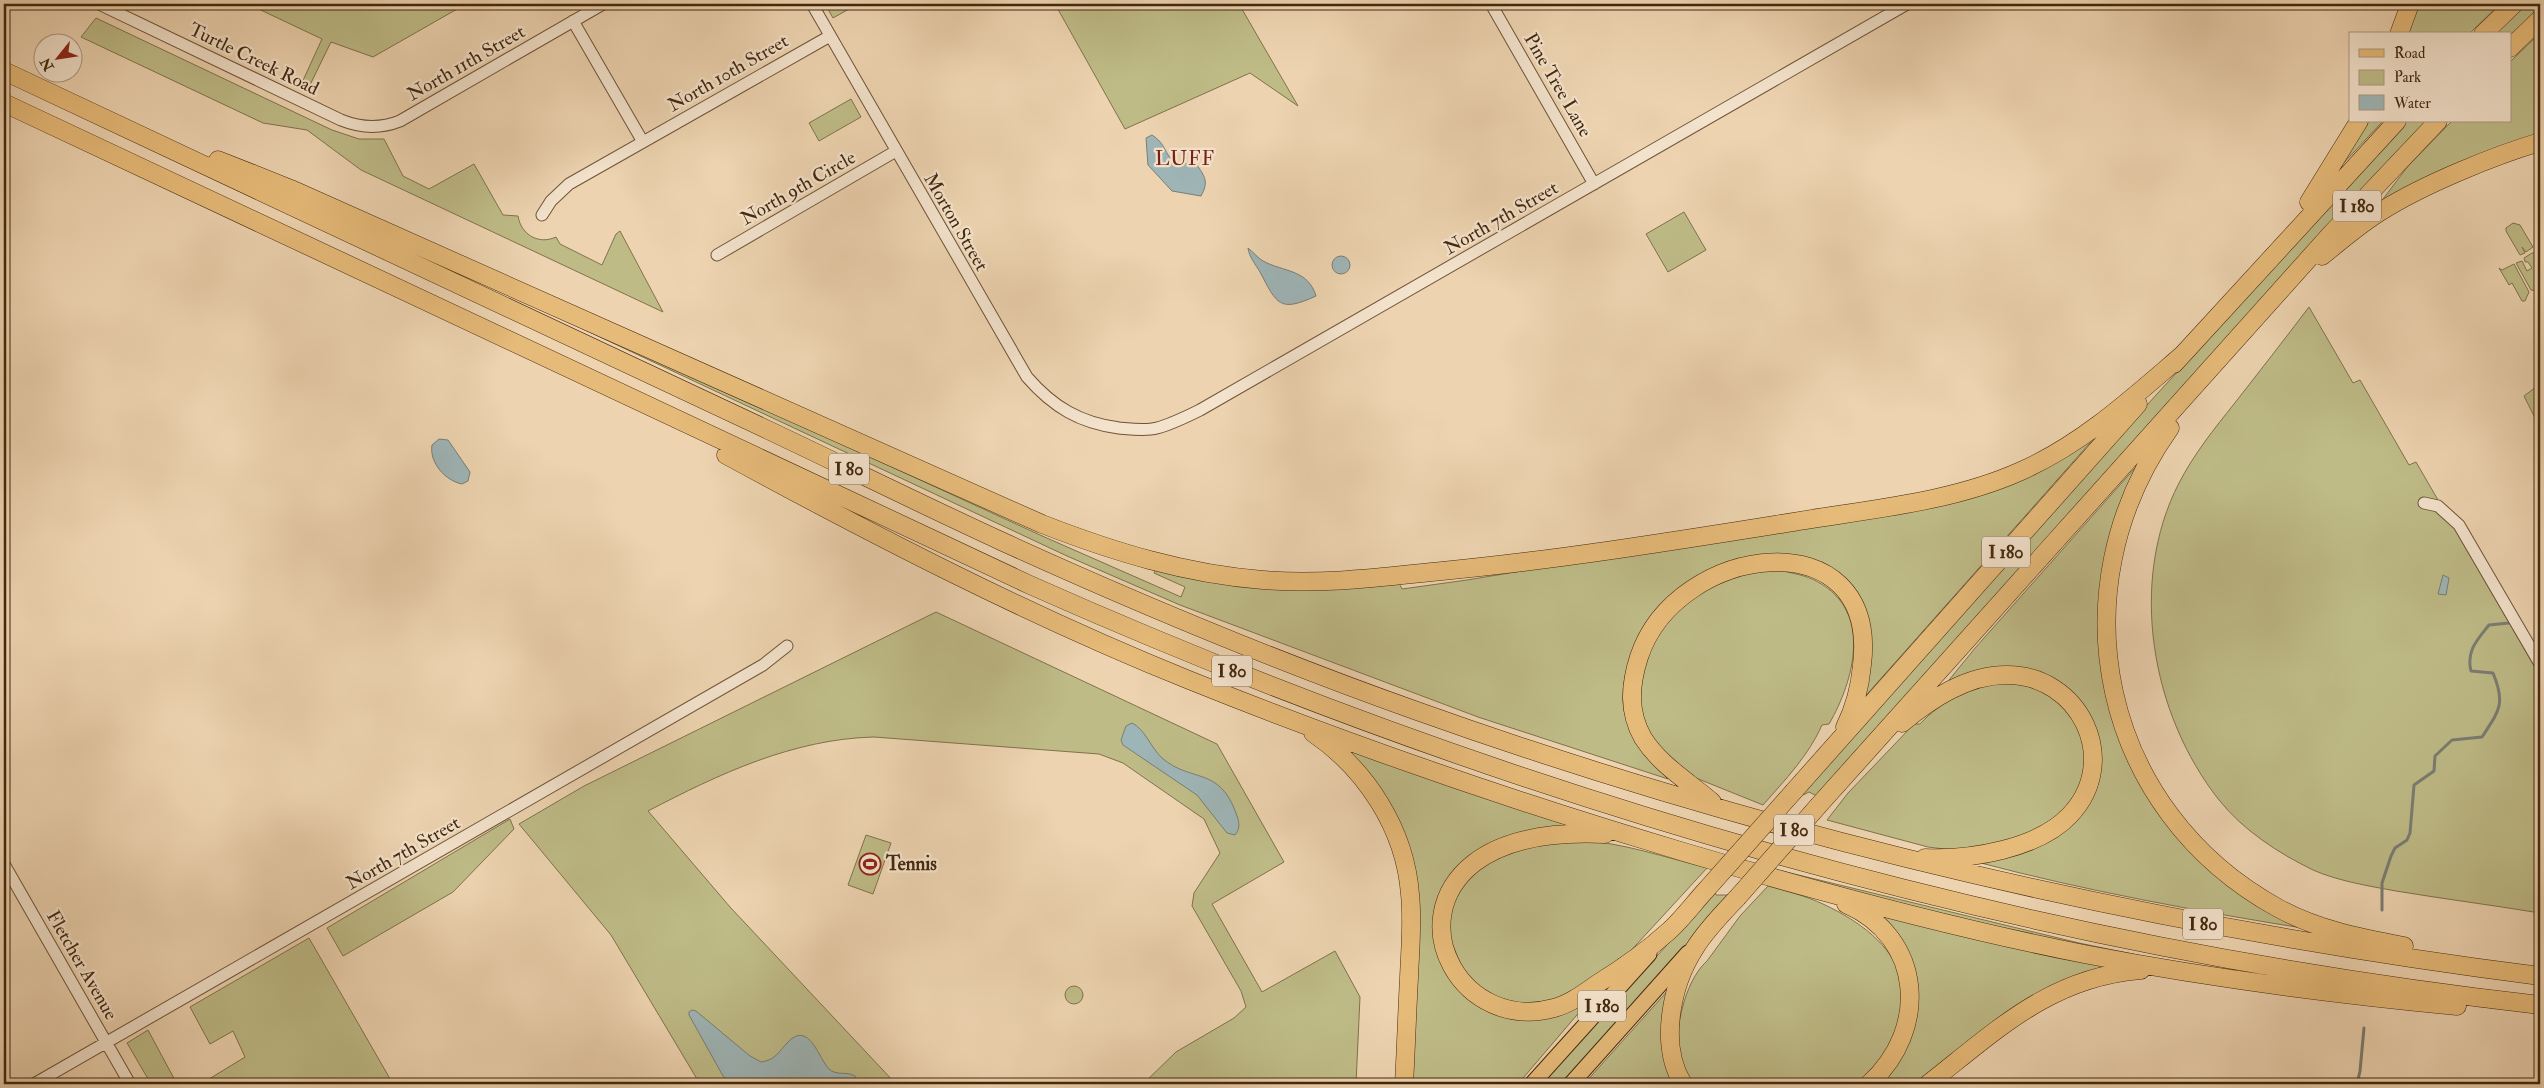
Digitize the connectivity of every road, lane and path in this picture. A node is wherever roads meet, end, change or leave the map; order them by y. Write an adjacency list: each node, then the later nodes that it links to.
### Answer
1 (99, 4): 17 (street, Turtle Creek Road)
2 (603, 4): 9 (street, North 11th Street)
3 (812, 4): 12 (street, Morton Street)
4 (1491, 4): 24 (street, Pine Tree Lane)
5 (1907, 4): 24 (street, North 7th Street)
6 (2410, 4): 10 (highway)
7 (2514, 4): 11 (highway)
8 (2540, 19): 13 (highway)
9 (573, 21): 17 (street, North 11th Street); 21 (street)
10 (2400, 32)
11 (2485, 32)
12 (830, 36): 21 (street, North 10th Street); 23 (street, Morton Street)
13 (2512, 46)
14 (4, 72): 15 (highway, I 80)
15 (52, 94): 29 (highway); 39 (highway, I 80)
16 (4, 102): 30 (highway, I 80)
17 (341, 120)
18 (2358, 122): 27 (highway)
19 (2396, 122): 27 (highway, I 180)
20 (2437, 122): 28 (highway, I 180)
21 (643, 142): 25 (street, North 10th Street)
22 (2540, 142): 28 (highway)
23 (896, 151): 26 (street, North 9th Circle); 32 (street, Morton Street)
24 (1594, 184): 32 (street, North 7th Street)
25 (542, 216)
26 (717, 254)
27 (2265, 262): 29 (highway, I 180)
28 (2278, 293): 31 (highway, I 180)
29 (2181, 356): 37 (highway, I 180)
30 (568, 368): 36 (highway); 49 (highway, I 80)
31 (2204, 375): 38 (highway, I 180); 46 (highway)
32 (1102, 425)
33 (2424, 503): 35 (street)
34 (786, 646): 51 (street, North 7th Street)
35 (2540, 664)
36 (1294, 720): 40 (highway); 54 (highway)
37 (1831, 749): 39 (highway); 44 (highway, I 180, bridge)
38 (1856, 763): 41 (highway); 45 (highway, I 180, bridge)
39 (1719, 807): 41 (highway, I 80)
40 (1637, 838): 43 (highway); 44 (highway)
41 (1870, 850): 48 (highway, I 80)
42 (4, 864): 51 (street, Fletcher Avenue)
43 (1815, 890): 47 (highway); 58 (highway)
44 (1672, 929): 55 (main road, I 180)
45 (1706, 932): 56 (main road, I 180); 57 (highway)
46 (2540, 970)
47 (2185, 972): 50 (highway); 59 (highway)
48 (2540, 976)
49 (2540, 1005)
50 (2540, 1012)
51 (106, 1043): 52 (street, North 7th Street); 53 (street, Fletcher Avenue)
52 (34, 1084)
53 (130, 1084)
54 (1404, 1084)
55 (1532, 1084)
56 (1571, 1084)
57 (1683, 1084)
58 (1869, 1084)
59 (1928, 1084)

